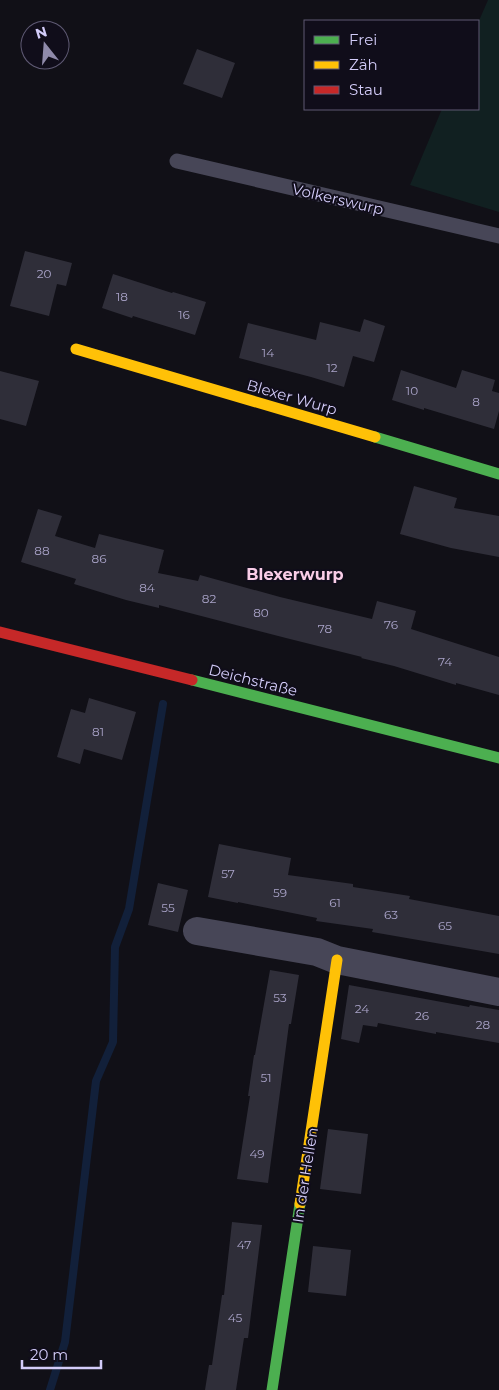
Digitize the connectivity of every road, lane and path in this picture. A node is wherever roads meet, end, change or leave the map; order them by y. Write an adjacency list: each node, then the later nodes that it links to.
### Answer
1 (177, 162): 2 (lane, Volkerswurp)
2 (499, 236)
3 (76, 350): 4 (street, Blexer Wurp)
4 (499, 474)
5 (0, 632): 6 (street, Deichstraße)
6 (499, 758)
7 (197, 931): 8 (street)
8 (337, 960): 9 (street); 10 (street, In der Hellen)
9 (499, 992)
10 (272, 1390)

